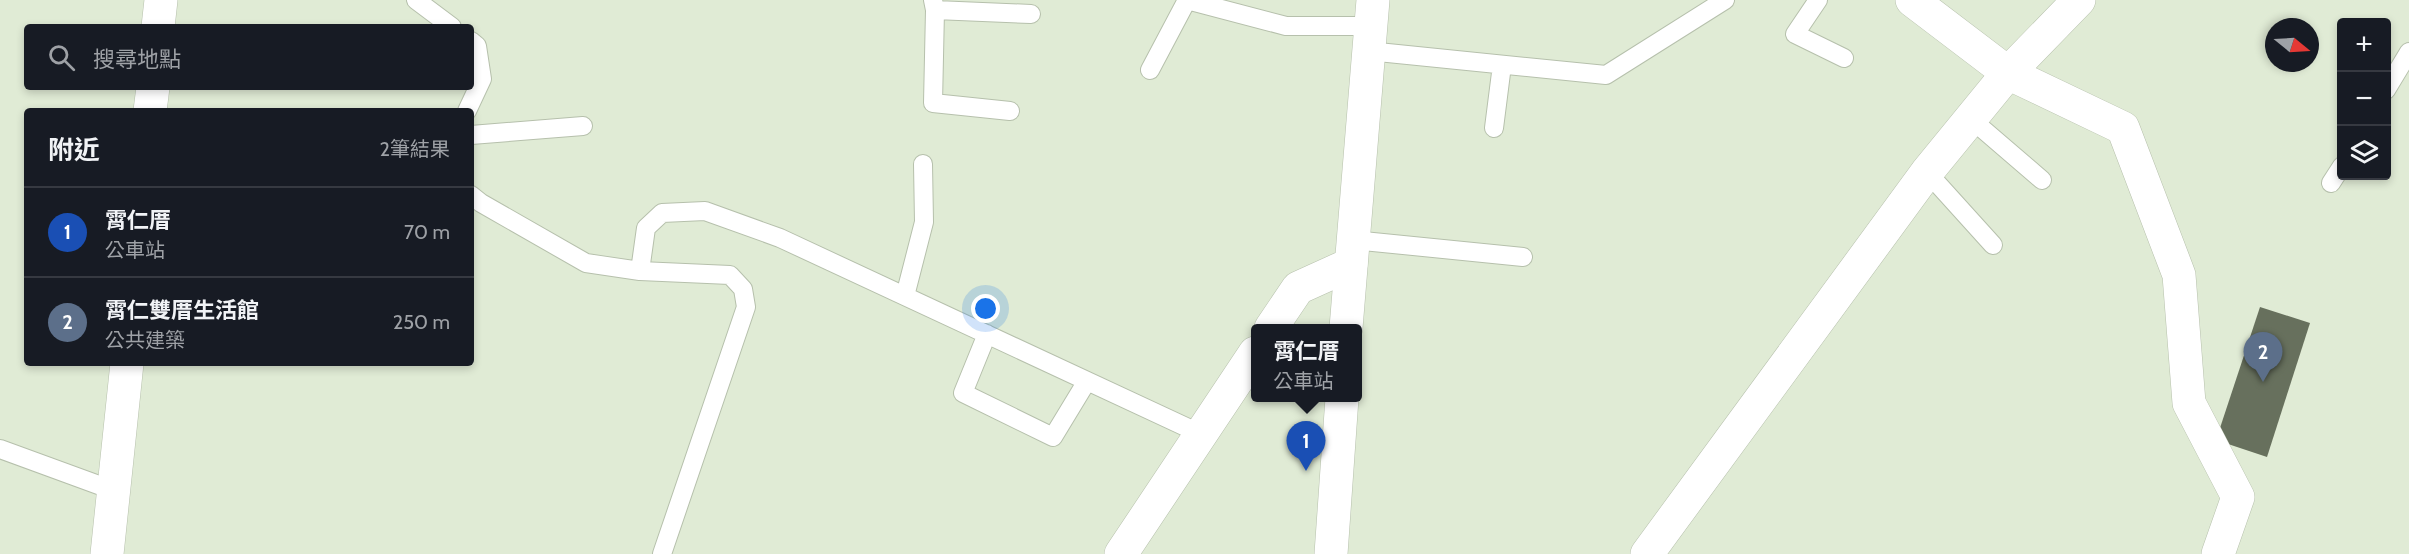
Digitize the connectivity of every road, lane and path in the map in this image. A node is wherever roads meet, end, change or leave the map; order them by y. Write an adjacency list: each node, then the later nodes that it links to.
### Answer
1 (161, 0): 10 (street)
2 (416, 0): 11 (lane)
3 (1187, 0): 12 (lane); 17 (lane)
4 (1725, 0): 16 (lane)
5 (1818, 0): 15 (lane)
6 (1912, 0): 18 (street)
7 (2079, 0): 18 (street)
8 (934, 5): 9 (lane); 23 (lane)
9 (1031, 14)
10 (158, 24)
11 (448, 24)
12 (1370, 26): 16 (lane); 35 (street)
13 (474, 44): 22 (lane)
14 (2409, 52): 19 (lane)
15 (1844, 58)
16 (1503, 64): 26 (lane)
17 (1150, 70)
18 (2008, 73): 24 (street); 54 (street)
19 (2391, 82)
20 (153, 90): 21 (street)
21 (150, 108)
22 (468, 108)
23 (1010, 111)
24 (1971, 119): 29 (street); 31 (lane)
25 (583, 126): 27 (lane)
26 (1494, 128)
27 (474, 135)
28 (923, 164): 38 (lane)
29 (1928, 172): 34 (lane); 53 (street)
30 (2337, 174): 32 (lane)
31 (2042, 180)
32 (2331, 183)
33 (474, 197): 37 (lane)
34 (1993, 245)
35 (1352, 252): 36 (lane); 39 (street); 40 (street)
36 (1523, 257)
37 (640, 271): 38 (lane); 50 (lane)
38 (905, 296): 41 (lane)
39 (1274, 324)
40 (1346, 324)
41 (987, 334): 44 (lane); 44 (lane)
42 (1251, 359): 46 (street)
43 (127, 366): 48 (street)
44 (1087, 381): 46 (lane)
45 (1342, 402): 52 (street)
46 (1201, 434): 51 (street)
47 (0, 449): 48 (lane)
48 (115, 491): 49 (street)
49 (107, 554)
50 (662, 554)
51 (1121, 554)
52 (1331, 554)
53 (1647, 554)
54 (2218, 554)

